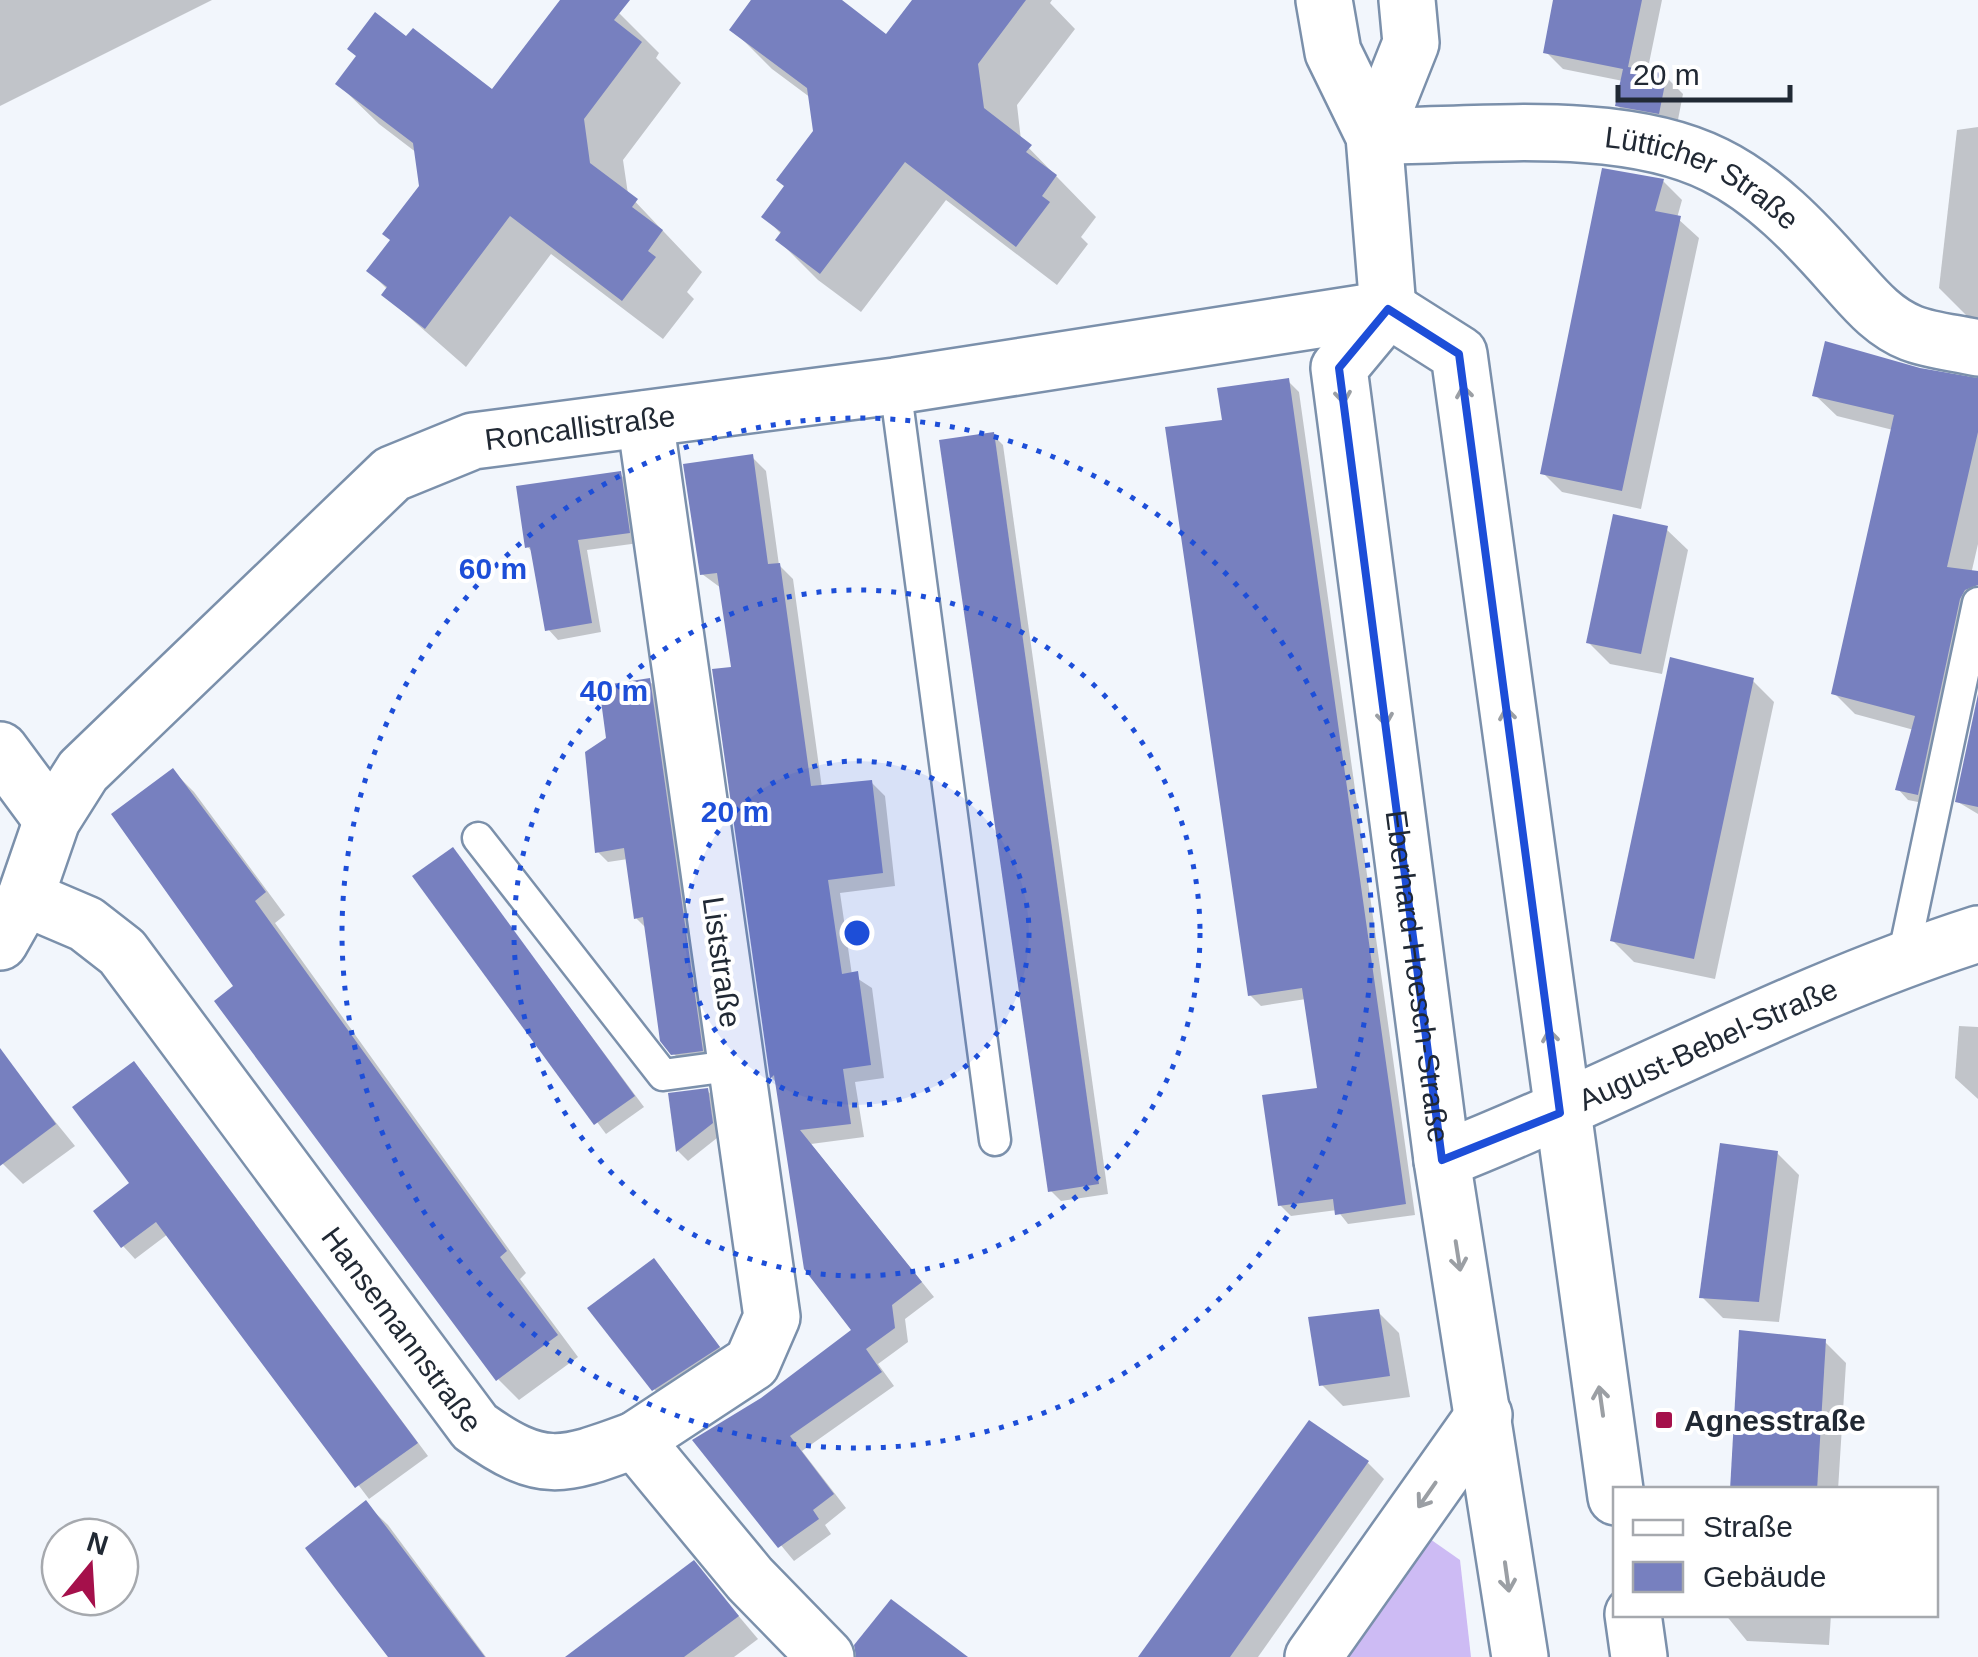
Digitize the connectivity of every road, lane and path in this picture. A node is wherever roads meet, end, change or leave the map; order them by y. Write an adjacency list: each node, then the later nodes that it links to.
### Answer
1 (1324, 0): 3 (street)
2 (1408, 0): 3 (street)
3 (1374, 136): 4 (street); 5 (street, Lütticher Straße)
4 (1388, 309): 6 (street, Roncallistraße); 16 (street, one-way to 4); 18 (street, Eberhard-Hoesch-Straße, one-way to 18)
5 (1978, 348)
6 (895, 386): 7 (street, Roncallistraße); 17 (lane)
7 (645, 419): 10 (street, Roncallistraße); 15 (street, Liststraße)
8 (1978, 603): 14 (lane)
9 (0, 750): 10 (street)
10 (52, 820): 12 (street, Roncallistraße)
11 (478, 838): 15 (lane)
12 (13, 920): 20 (street, Hansemannstraße)
13 (1978, 934): 14 (street, August-Bebel-Straße)
14 (1903, 958): 16 (street, August-Bebel-Straße)
15 (737, 1065): 20 (street, Liststraße)
16 (1560, 1113): 18 (street, August-Bebel-Straße); 21 (street, one-way to 16)
17 (995, 1140)
18 (1442, 1160): 19 (street, Eberhard-Hoesch-Straße, one-way to 19)
19 (1484, 1416): 24 (street, one-way to 24); 25 (street, Eberhard-Hoesch-Straße, one-way to 25)
20 (636, 1440): 23 (street)
21 (1615, 1487)
22 (1633, 1617): 26 (street)
23 (826, 1657)
24 (1313, 1657)
25 (1520, 1657)
26 (1639, 1657)

